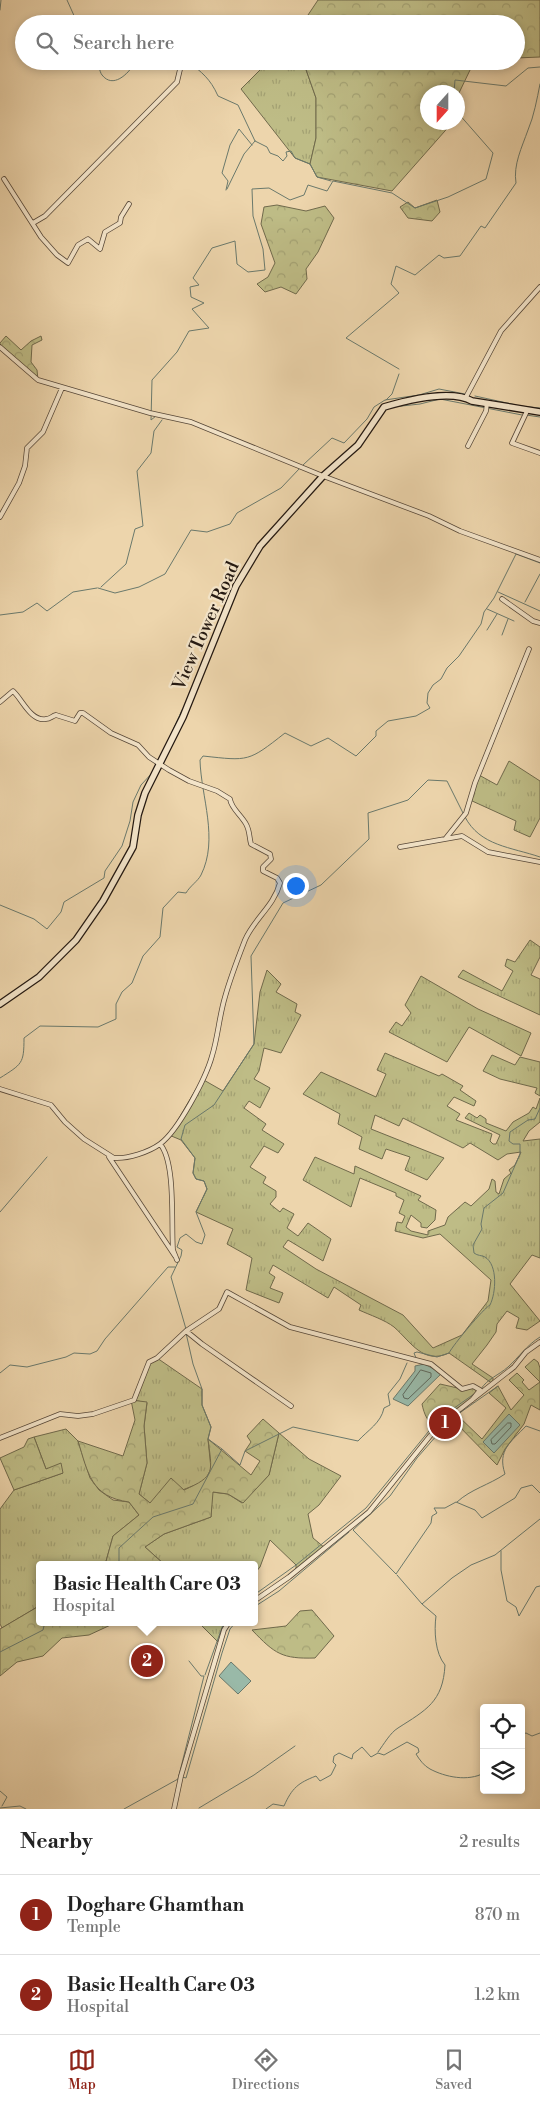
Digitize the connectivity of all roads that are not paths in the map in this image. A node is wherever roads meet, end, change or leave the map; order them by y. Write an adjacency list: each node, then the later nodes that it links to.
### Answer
1 (180, 70): 4 (street)
2 (4, 179): 4 (street)
3 (129, 204): 4 (street)
4 (33, 223)
5 (540, 287): 8 (street)
6 (0, 347): 7 (street)
7 (62, 388): 14 (street); 15 (street)
8 (466, 397): 9 (street, View Tower Road); 14 (street, View Tower Road)
9 (487, 403): 10 (street, View Tower Road); 12 (street)
10 (526, 411): 11 (street, View Tower Road); 13 (street)
11 (540, 412)
12 (468, 446)
13 (540, 453)
14 (322, 476): 16 (street); 21 (street, View Tower Road)
15 (0, 517)
16 (540, 560)
17 (502, 599): 18 (street)
18 (540, 623)
19 (529, 649): 22 (street)
20 (0, 702): 21 (street)
21 (161, 764): 25 (street, View Tower Road); 27 (street)
22 (446, 838): 23 (street); 24 (street)
23 (400, 847)
24 (540, 862)
25 (0, 1004)
26 (0, 1089): 28 (street)
27 (160, 1144): 28 (street); 28 (street)
28 (108, 1155)
29 (186, 1331): 31 (street); 32 (street); 33 (street)
30 (540, 1342): 31 (street)
31 (472, 1400): 34 (street)
32 (291, 1406)
33 (0, 1438)
34 (258, 1597)
35 (226, 1626): 36 (street)
36 (174, 1809)

